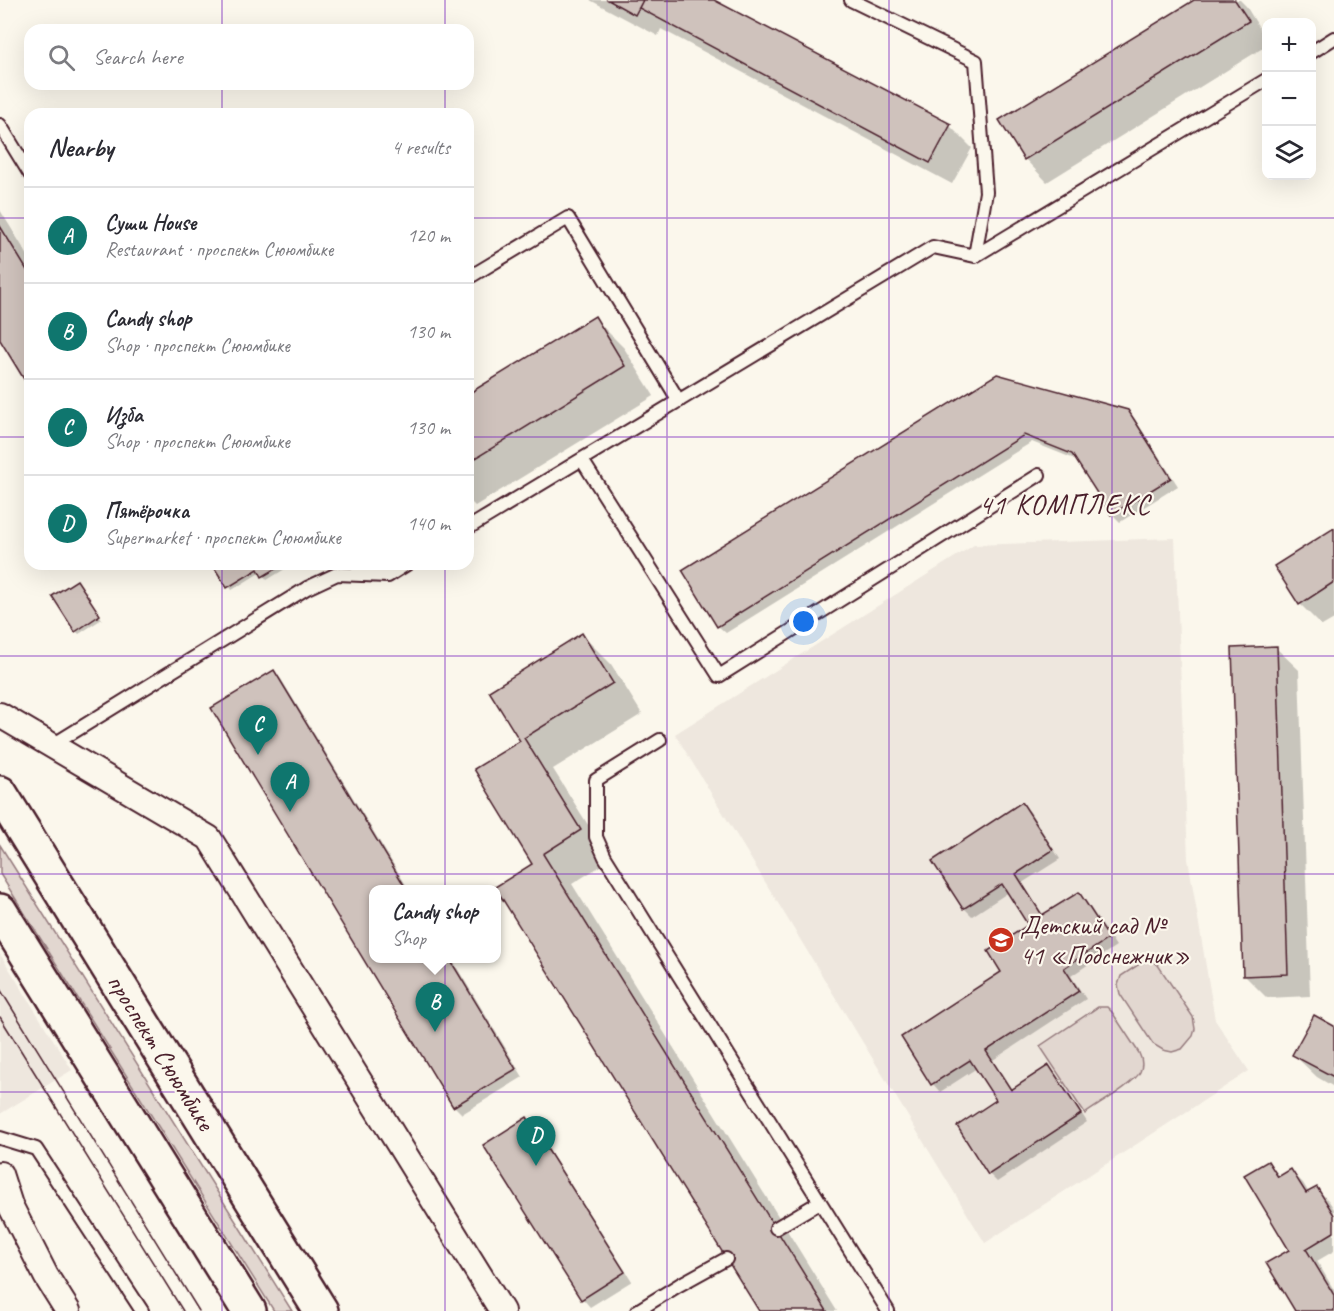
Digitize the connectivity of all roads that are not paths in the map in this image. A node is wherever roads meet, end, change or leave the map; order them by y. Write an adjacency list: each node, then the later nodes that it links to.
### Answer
1 (851, 0): 7 (lane)
2 (1334, 38): 3 (lane)
3 (1316, 49)
4 (1262, 82): 7 (lane)
5 (0, 125): 6 (lane)
6 (24, 164)
7 (975, 256): 9 (lane)
8 (474, 275): 9 (lane)
9 (679, 400): 10 (lane)
10 (582, 460): 11 (lane); 12 (lane)
11 (1039, 475)
12 (474, 524)
13 (398, 570): 16 (lane)
14 (0, 715): 16 (street)
15 (660, 740): 21 (lane)
16 (51, 746): 28 (street)
17 (0, 794): 27 (main road, проспект Сююмбике)
18 (0, 911): 26 (main road)
19 (0, 1138): 25 (lane)
20 (0, 1174): 24 (street)
21 (820, 1202): 22 (lane); 30 (lane)
22 (776, 1228)
23 (726, 1259): 29 (lane)
24 (68, 1311)
25 (142, 1311)
26 (249, 1311)
27 (321, 1311)
28 (501, 1311)
29 (637, 1311)
30 (888, 1311)

